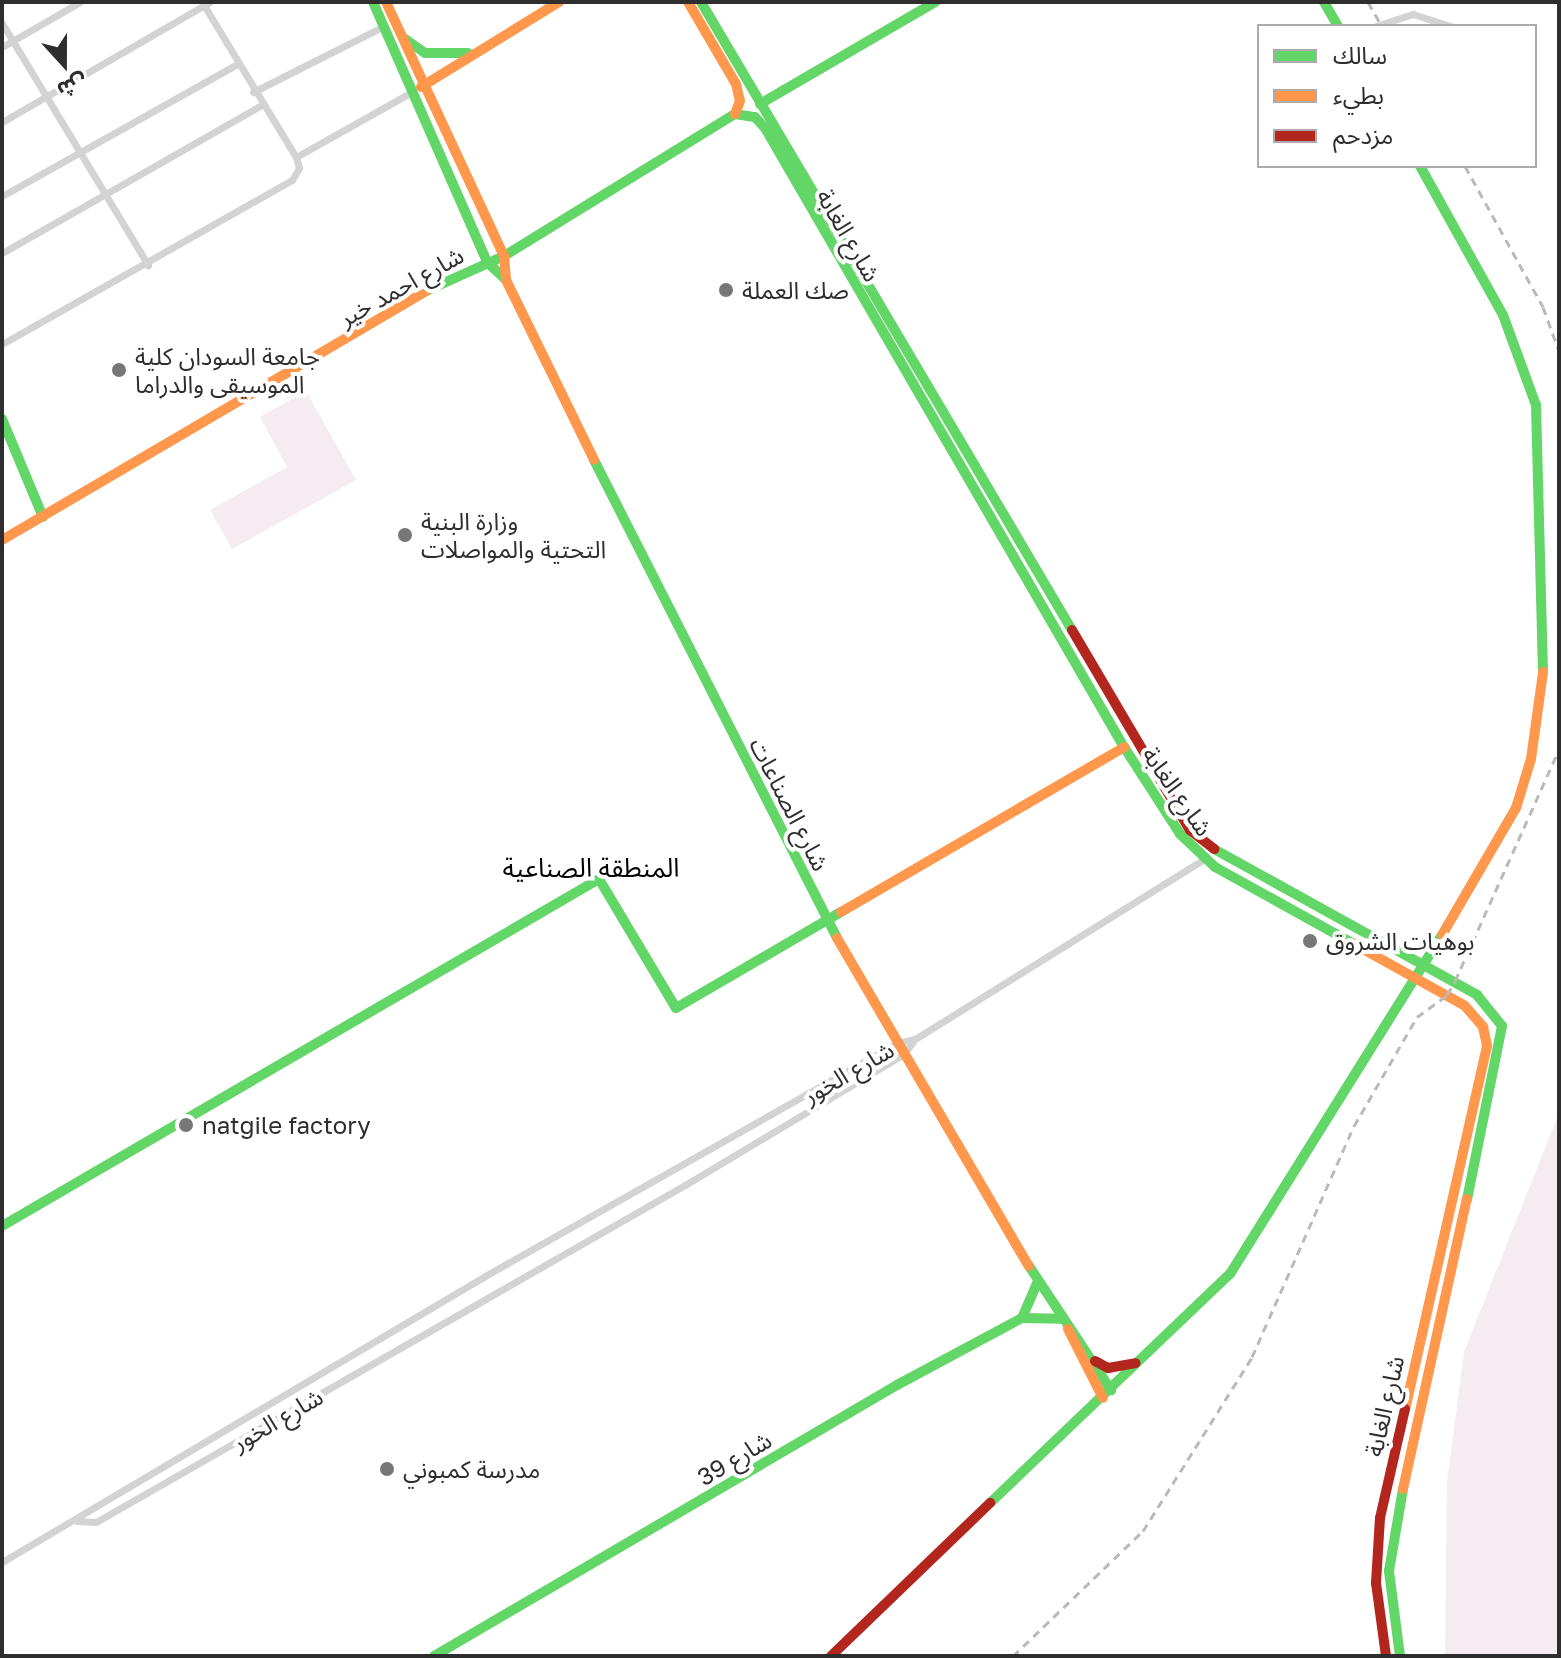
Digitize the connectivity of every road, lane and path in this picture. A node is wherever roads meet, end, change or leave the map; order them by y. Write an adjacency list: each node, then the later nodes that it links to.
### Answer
1 (80, 2): 17 (street)
2 (373, 2): 14 (street)
3 (386, 2): 16 (street)
4 (559, 2): 19 (street)
5 (688, 2): 15 (street, شارع الغابة)
6 (701, 2): 15 (street, شارع الغابة)
7 (935, 2): 25 (street)
8 (1324, 2): 11 (street)
9 (205, 3): 20 (street); 24 (street)
10 (2, 23): 17 (street)
11 (1337, 24)
12 (1382, 24): 13 (street)
13 (1445, 24)
14 (384, 26): 22 (street); 23 (street)
15 (713, 33): 25 (street, شارع الغابة); 27 (street, شارع الغابة)
16 (401, 35): 19 (street); 21 (street)
17 (12, 42): 18 (street); 24 (street)
18 (2, 47)
19 (471, 53): 21 (street)
20 (237, 64): 22 (street); 29 (street)
21 (424, 85): 23 (street); 35 (street)
22 (253, 92): 26 (street)
23 (412, 92): 30 (street); 36 (street)
24 (45, 99): 28 (street); 29 (street)
25 (760, 104): 46 (street, شارع الغابة)
26 (261, 105): 30 (street); 32 (street)
27 (735, 114): 35 (street, شارع احمد خير); 43 (street, شارع الغابة)
28 (2, 122)
29 (79, 152): 32 (street); 33 (street)
30 (296, 157): 37 (street)
31 (1421, 168): 46 (street)
32 (104, 195): 34 (street); 37 (street)
33 (2, 196)
34 (2, 253)
35 (504, 256): 36 (street, شارع احمد خير); 38 (street)
36 (487, 262): 38 (street); 41 (street, شارع احمد خير)
37 (148, 265): 39 (street)
38 (506, 280): 45 (street, شارع الصناعات)
39 (2, 344)
40 (2, 419): 41 (street)
41 (43, 517): 42 (street, شارع احمد خير)
42 (2, 540)
43 (1124, 747): 44 (street, شارع الغابة); 45 (street)
44 (1204, 859): 47 (street, شارع الغابة); 48 (street, شارع الخور)
45 (826, 919): 49 (street, شارع الصناعات); 53 (street)
46 (1422, 966): 47 (street); 68 (street, شارع الغابة)
47 (1415, 976): 59 (street); 67 (street, شارع الغابة)
48 (915, 1039): 49 (street, شارع الخور); 50 (street)
49 (897, 1043): 50 (street, شارع الصناعات); 51 (street, شارع الخور)
50 (904, 1054): 52 (street, شارع الخور); 54 (street, شارع الصناعات)
51 (676, 1170): 52 (street); 57 (street, شارع الخور)
52 (685, 1185): 60 (street, شارع الخور)
53 (2, 1226)
54 (1038, 1281): 55 (street); 56 (street, شارع الصناعات)
55 (1022, 1318): 56 (street, شارع 39); 65 (street, شارع 39)
56 (1064, 1324): 58 (street); 62 (street)
57 (355, 1352): 60 (street); 63 (street, شارع الخور)
58 (1087, 1353): 59 (street); 61 (street)
59 (1138, 1363): 61 (street)
60 (365, 1369): 63 (street, شارع الخور)
61 (1111, 1390): 62 (street)
62 (1103, 1398): 66 (street)
63 (77, 1521): 64 (street, شارع الخور)
64 (2, 1562)
65 (434, 1656)
66 (831, 1656)
67 (1386, 1656)
68 (1400, 1656)

